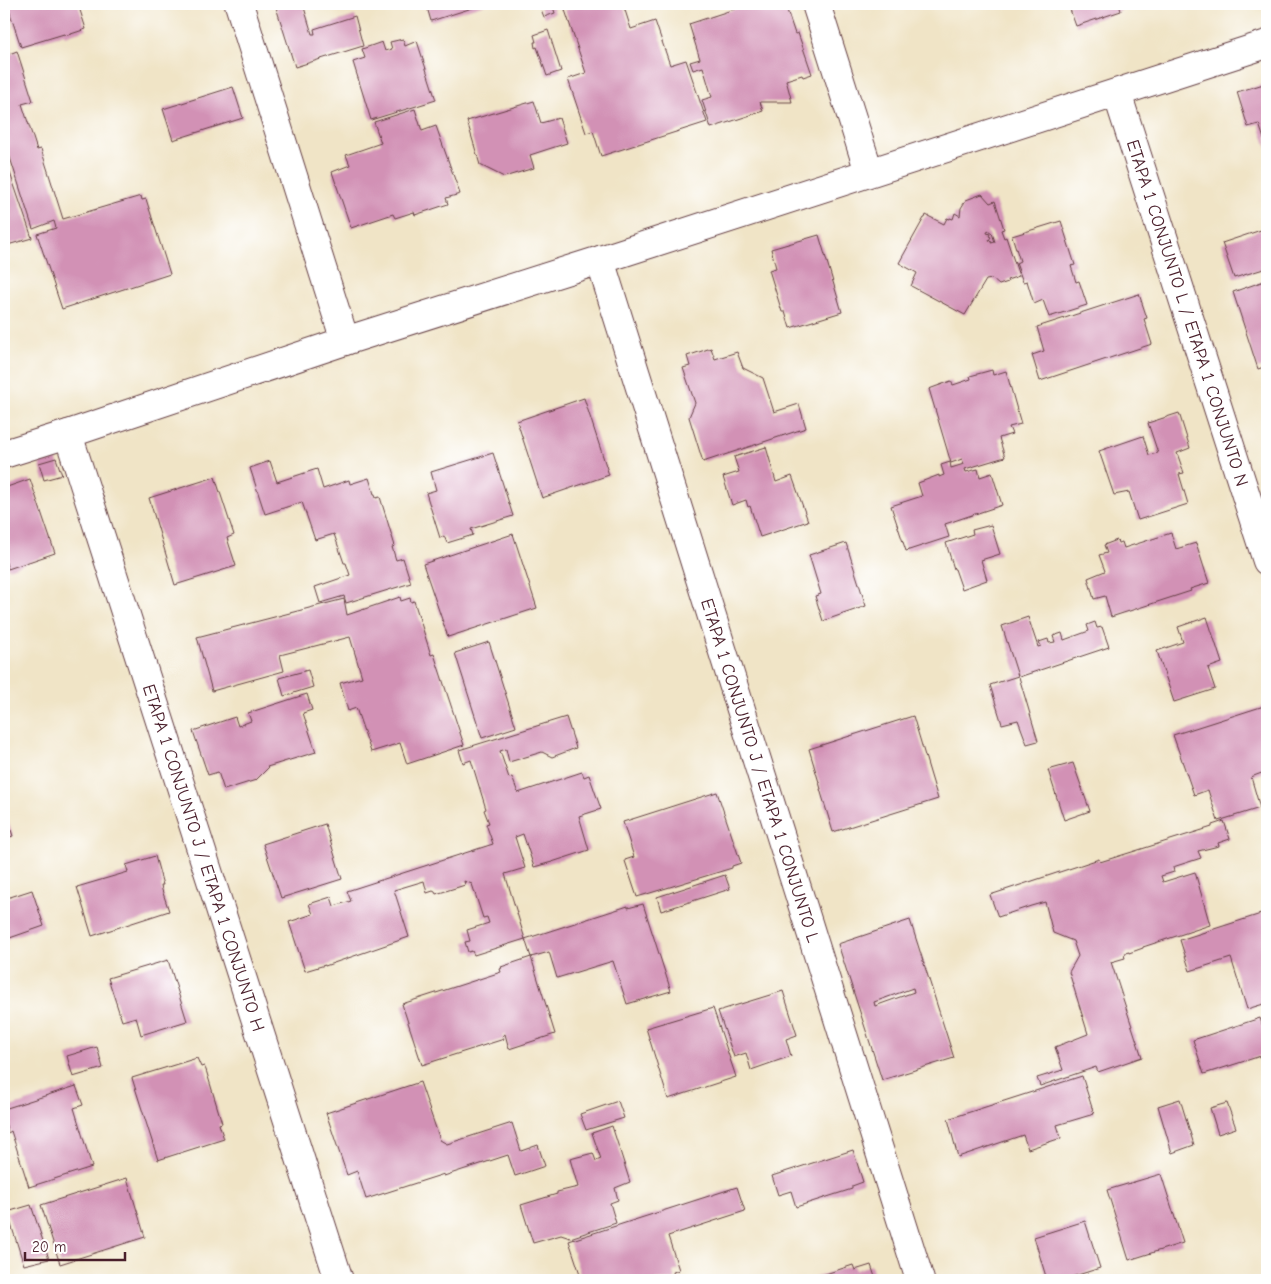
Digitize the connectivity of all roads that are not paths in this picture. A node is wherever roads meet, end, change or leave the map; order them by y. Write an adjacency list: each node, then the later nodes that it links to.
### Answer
1 (239, 4): 7 (street)
2 (816, 4): 5 (street)
3 (1267, 44): 4 (street)
4 (1117, 93): 5 (street); 10 (street, ETAPA 1 CONJUNTO L / ETAPA 1 CONJUNTO N)
5 (869, 172): 6 (street)
6 (600, 260): 7 (street); 12 (street, ETAPA 1 CONJUNTO J / ETAPA 1 CONJUNTO L)
7 (345, 341): 8 (street)
8 (68, 434): 9 (street); 11 (street, ETAPA 1 CONJUNTO J / ETAPA 1 CONJUNTO H)
9 (4, 454)
10 (1267, 562)
11 (339, 1280)
12 (920, 1280)

